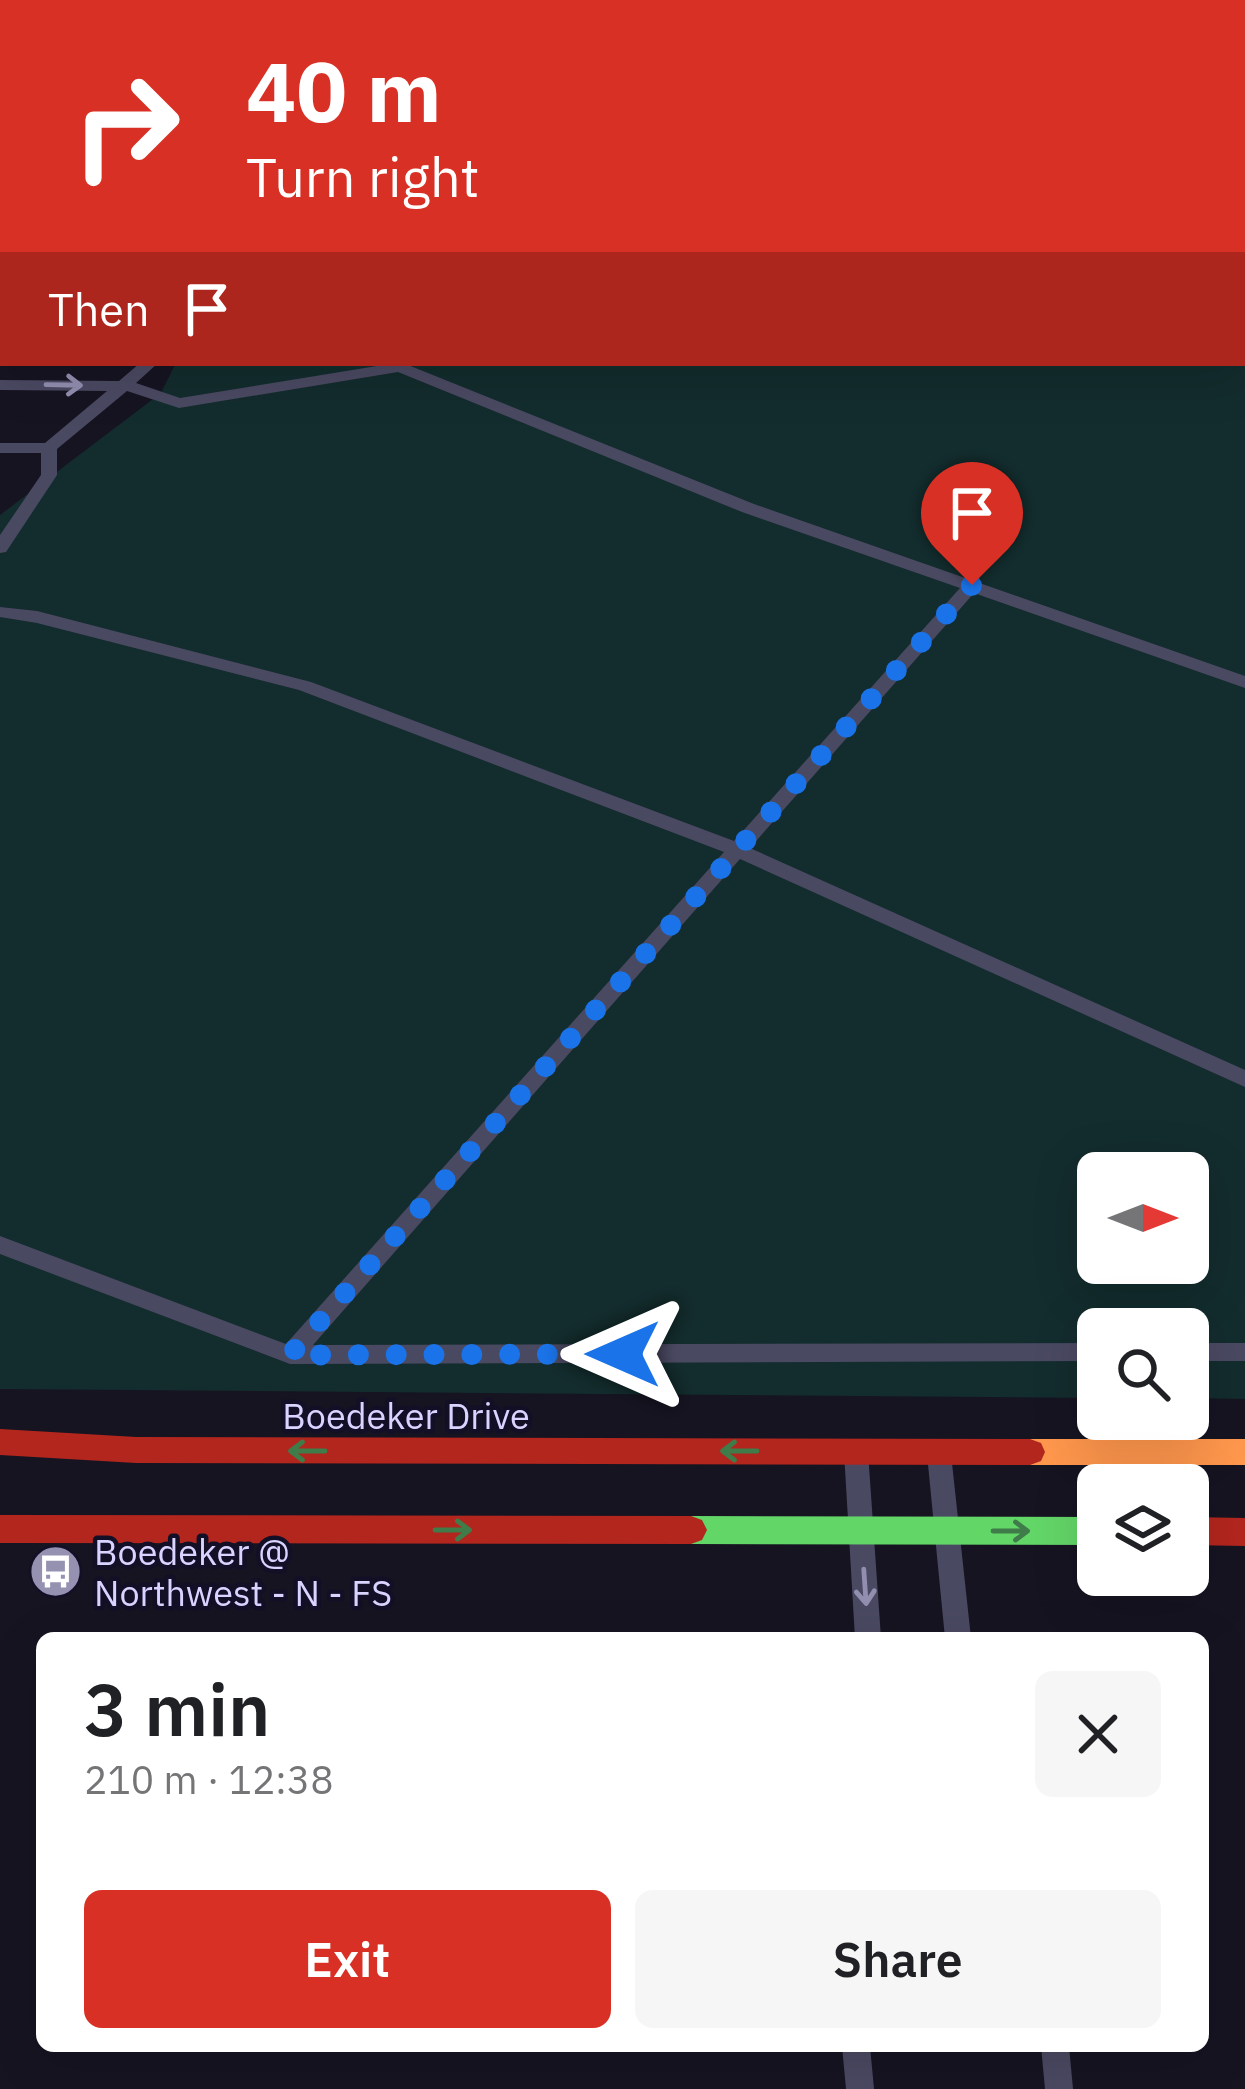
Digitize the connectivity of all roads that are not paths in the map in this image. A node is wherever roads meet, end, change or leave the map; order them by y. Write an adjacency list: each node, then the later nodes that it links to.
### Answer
1 (147, 366): 4 (lane)
2 (392, 366): 4 (lane); 9 (lane)
3 (0, 385): 4 (lane, one-way to 4)
4 (128, 386): 6 (lane)
5 (0, 448): 6 (lane)
6 (49, 448): 7 (lane)
7 (9, 522): 8 (lane)
8 (0, 548)
9 (972, 585): 11 (lane); 12 (lane)
10 (0, 612): 12 (lane)
11 (1245, 682)
12 (740, 851): 13 (lane); 18 (lane)
13 (1245, 1079)
14 (0, 1245): 18 (lane)
15 (1077, 1352): 18 (lane)
16 (1209, 1352): 17 (lane)
17 (1245, 1352)
18 (290, 1355)
19 (0, 1442): 20 (main road, Boedeker Drive, one-way to 19)
20 (856, 1452): 21 (main road, Boedeker Drive); 24 (lane)
21 (938, 1452): 22 (main road, Boedeker Drive); 25 (lane)
22 (1245, 1452)
23 (0, 1529): 24 (main road, one-way to 24)
24 (861, 1531): 25 (main road); 29 (lane, one-way to 29)
25 (947, 1531): 26 (main road, one-way to 26); 30 (lane)
26 (1077, 1531)
27 (1209, 1532): 28 (main road)
28 (1245, 1532)
29 (868, 1632)
30 (957, 1632)
31 (857, 2052): 33 (lane)
32 (1056, 2052): 34 (lane)
33 (860, 2089)
34 (1059, 2089)

